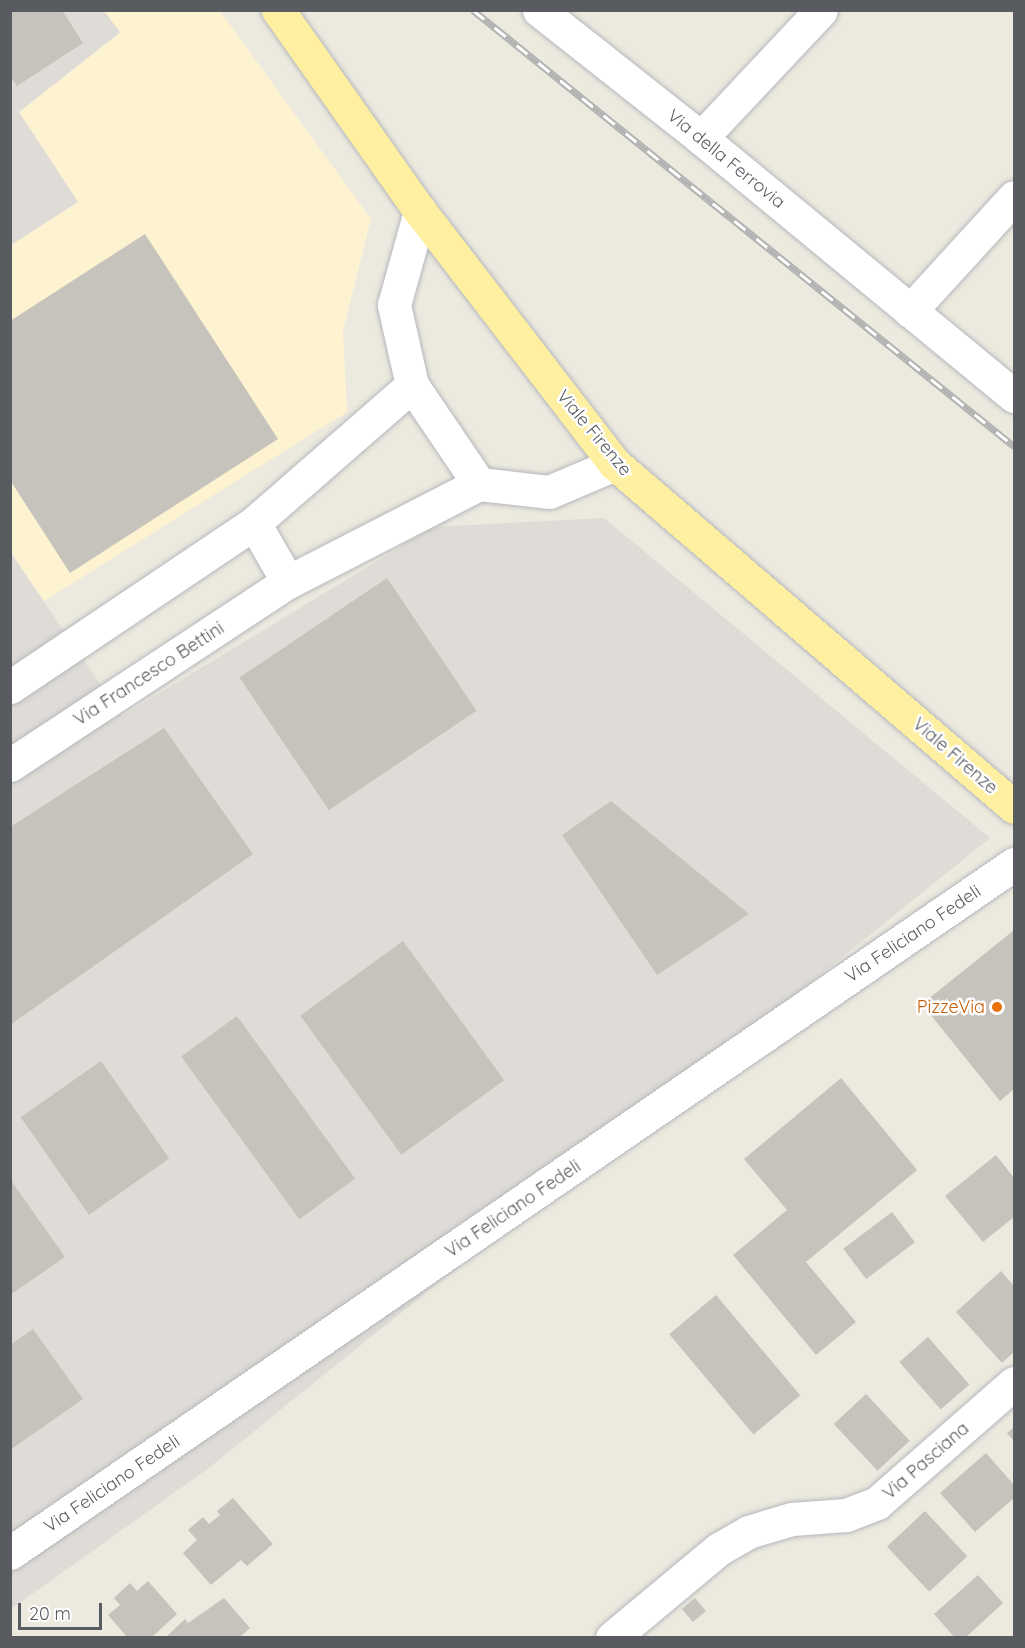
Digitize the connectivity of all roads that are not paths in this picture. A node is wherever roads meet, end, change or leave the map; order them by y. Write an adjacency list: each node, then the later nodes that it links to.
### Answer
1 (278, 10): 6 (main road, Viale Firenze)
2 (539, 10): 4 (street, Via della Ferrovia)
3 (821, 10): 4 (street)
4 (701, 138): 7 (street, Via della Ferrovia)
5 (1014, 197): 7 (street)
6 (420, 211): 8 (street); 10 (main road, Viale Firenze)
7 (910, 311): 9 (street, Via della Ferrovia)
8 (412, 386): 11 (street); 12 (street)
9 (1014, 396)
10 (615, 464): 11 (street); 16 (main road, Viale Firenze)
11 (478, 483): 13 (street, Via Francesco Bettini)
12 (254, 523): 13 (street); 14 (street)
13 (288, 582): 15 (street, Via Francesco Bettini)
14 (10, 687)
15 (10, 765)
16 (1014, 807)
17 (1014, 864): 19 (street, Via Feliciano Fedeli)
18 (1014, 1383): 20 (street, Via Pasciana)
19 (10, 1553)
20 (612, 1638)

